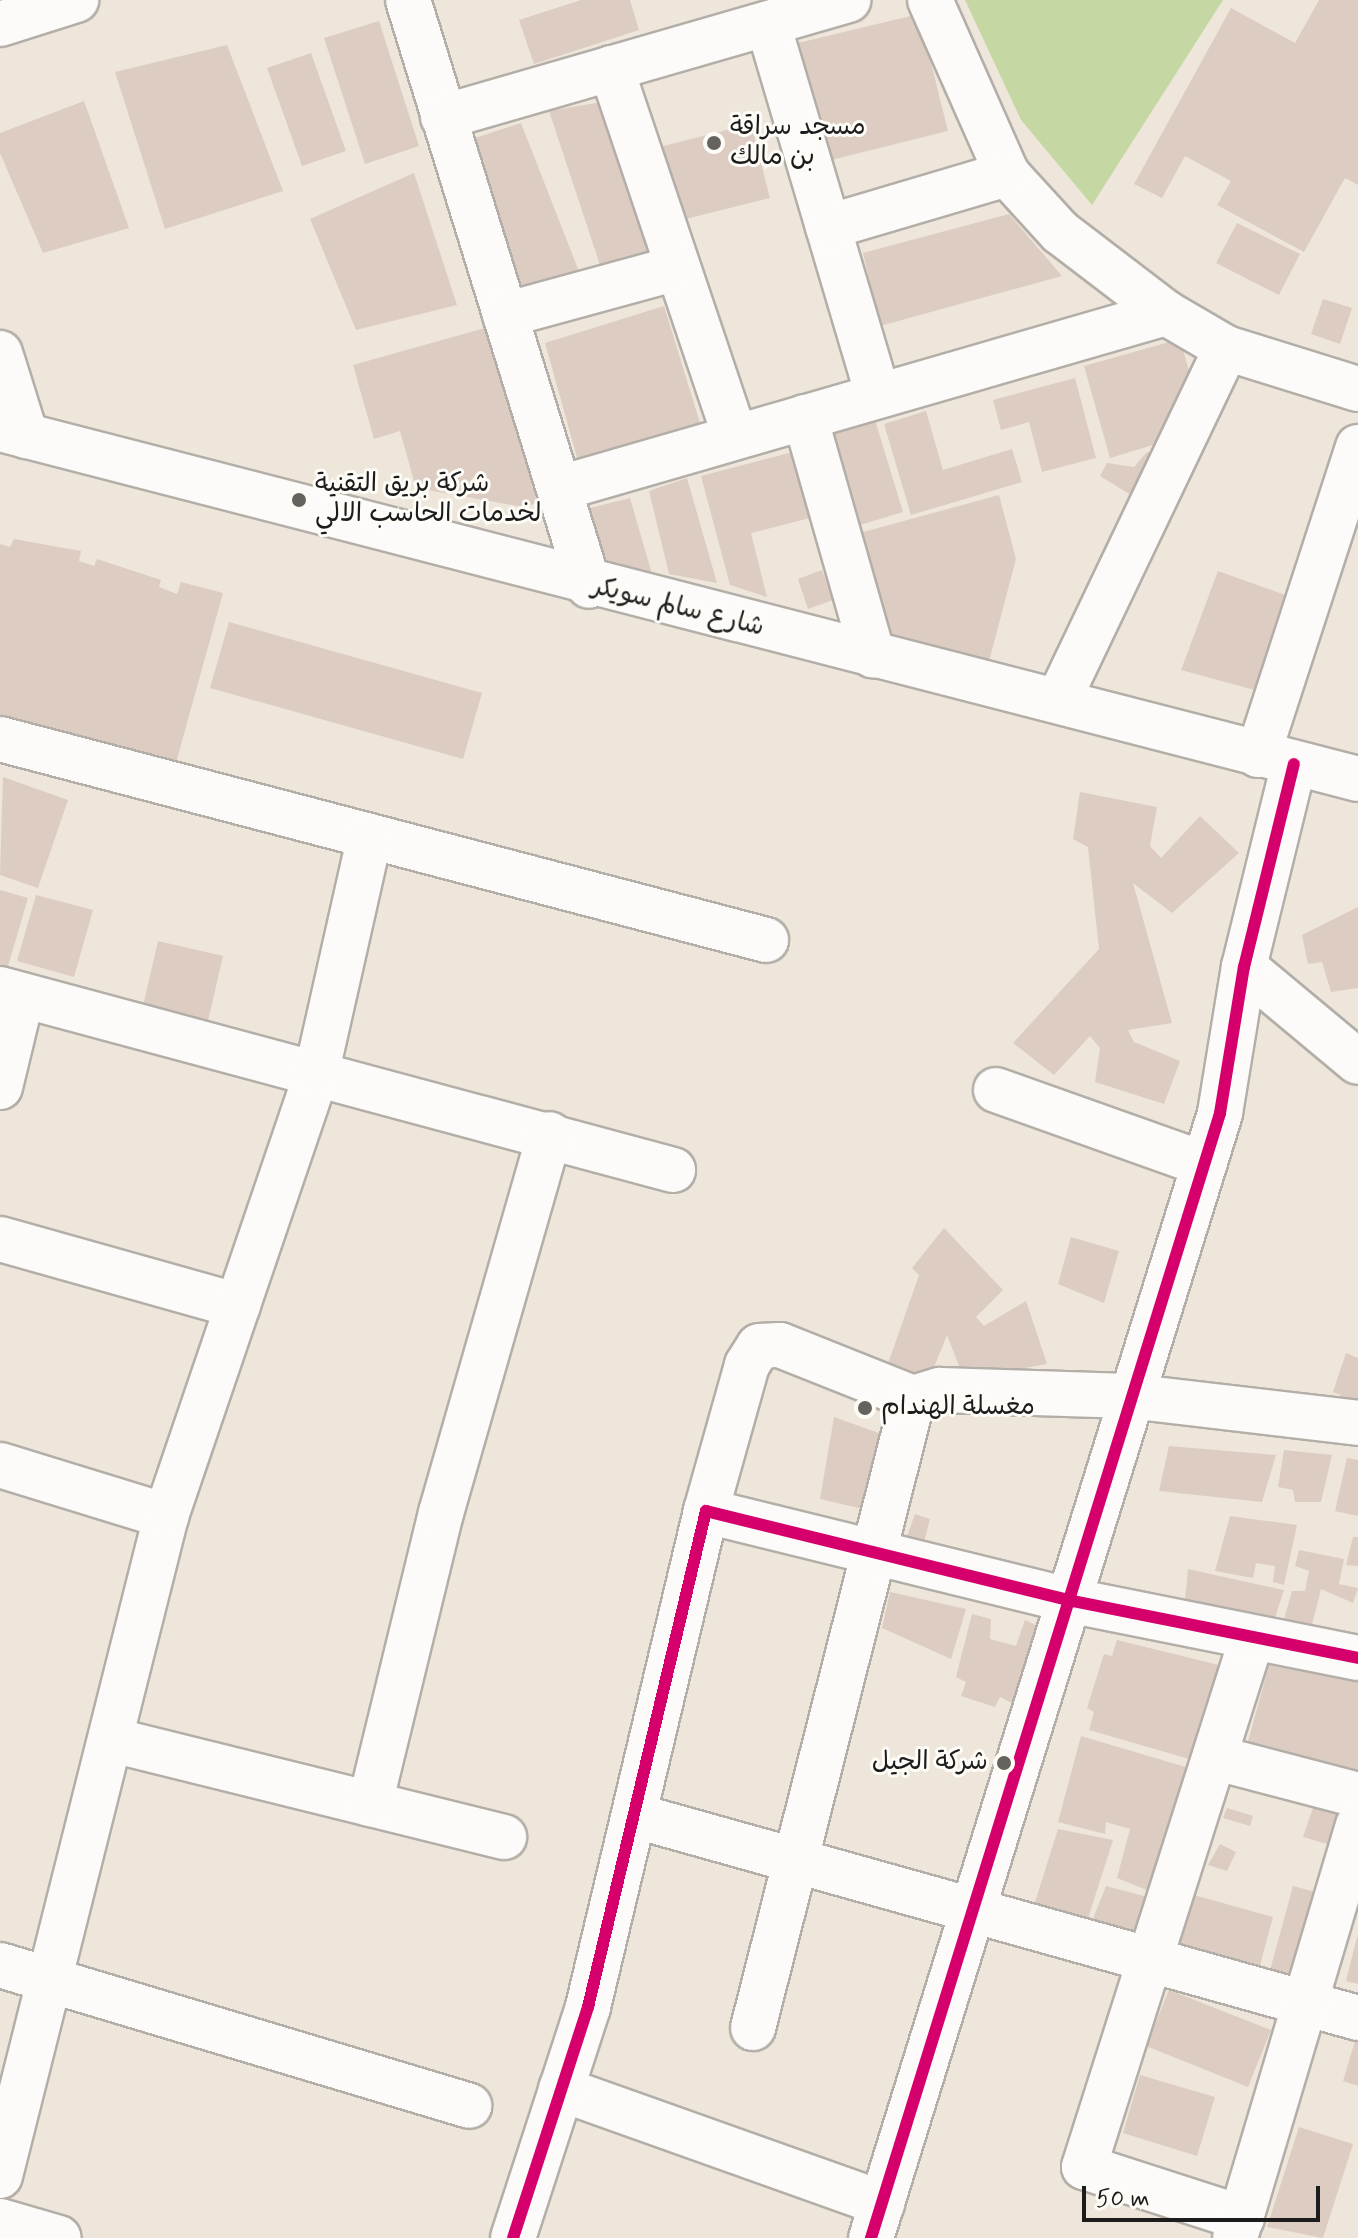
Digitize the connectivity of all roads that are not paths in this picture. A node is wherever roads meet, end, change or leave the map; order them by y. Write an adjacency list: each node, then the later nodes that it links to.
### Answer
1 (76, 0): 5 (street)
2 (408, 0): 8 (street)
3 (848, 0): 6 (street)
4 (930, 0): 9 (street)
5 (0, 24)
6 (768, 24): 7 (street); 10 (street)
7 (611, 68): 8 (street); 11 (street)
8 (443, 117): 13 (street)
9 (1007, 174): 10 (street); 12 (street)
10 (828, 227): 17 (street)
11 (677, 268): 13 (street); 20 (street)
12 (1166, 313): 14 (street); 17 (street)
13 (505, 315): 22 (street)
14 (1226, 348): 16 (street); 25 (street)
15 (0, 353): 19 (street)
16 (1358, 389)
17 (877, 393): 18 (street)
18 (805, 417): 20 (street); 24 (street)
19 (13, 432): 23 (street, شارع سالم سويكر)
20 (735, 436): 22 (street)
21 (1358, 447): 27 (street)
22 (564, 487): 23 (street)
23 (589, 586): 24 (street, شارع سالم سويكر)
24 (873, 656): 25 (street, شارع سالم سويكر)
25 (1058, 701): 27 (street, شارع سالم سويكر)
26 (0, 739): 29 (street)
27 (1276, 760): 28 (street, شارع سالم سويكر); 31 (street)
28 (1358, 779)
29 (369, 839): 30 (street); 34 (street)
30 (766, 940)
31 (1244, 967): 33 (street); 38 (street)
32 (11, 992): 34 (street); 35 (street)
33 (1358, 1062)
34 (316, 1075): 37 (street); 41 (street)
35 (0, 1087)
36 (996, 1090): 38 (street)
37 (550, 1134): 39 (street); 55 (street)
38 (1204, 1164): 42 (street)
39 (673, 1170)
40 (0, 1239): 41 (street)
41 (238, 1306): 47 (street)
42 (1129, 1396): 43 (street); 44 (street); 49 (street)
43 (913, 1398): 46 (street); 48 (street)
44 (1358, 1423)
45 (0, 1465): 47 (street)
46 (706, 1511): 48 (street); 56 (street)
47 (166, 1516): 52 (street)
48 (873, 1550): 49 (street); 59 (street)
49 (1073, 1601): 50 (street); 60 (street)
50 (1252, 1638): 51 (street); 53 (street)
51 (1358, 1658)
52 (112, 1740): 55 (street); 63 (street)
53 (1217, 1758): 54 (street); 61 (street)
54 (1358, 1795)
55 (370, 1804): 58 (street)
56 (636, 1816): 59 (street); 67 (street)
57 (1358, 1825): 64 (street)
58 (504, 1837)
59 (795, 1855): 60 (street); 66 (street)
60 (975, 1906): 61 (street); 70 (street)
61 (1148, 1959): 64 (street); 72 (street)
62 (0, 1965): 63 (street)
63 (51, 1980): 68 (street); 69 (street)
64 (1306, 2004): 65 (street); 72 (street)
65 (1358, 2018)
66 (753, 2028)
67 (561, 2089): 70 (street); 74 (street)
68 (469, 2106)
69 (0, 2176)
70 (877, 2220)
71 (0, 2221): 73 (street)
72 (1238, 2228)
73 (59, 2238)
74 (513, 2238)

